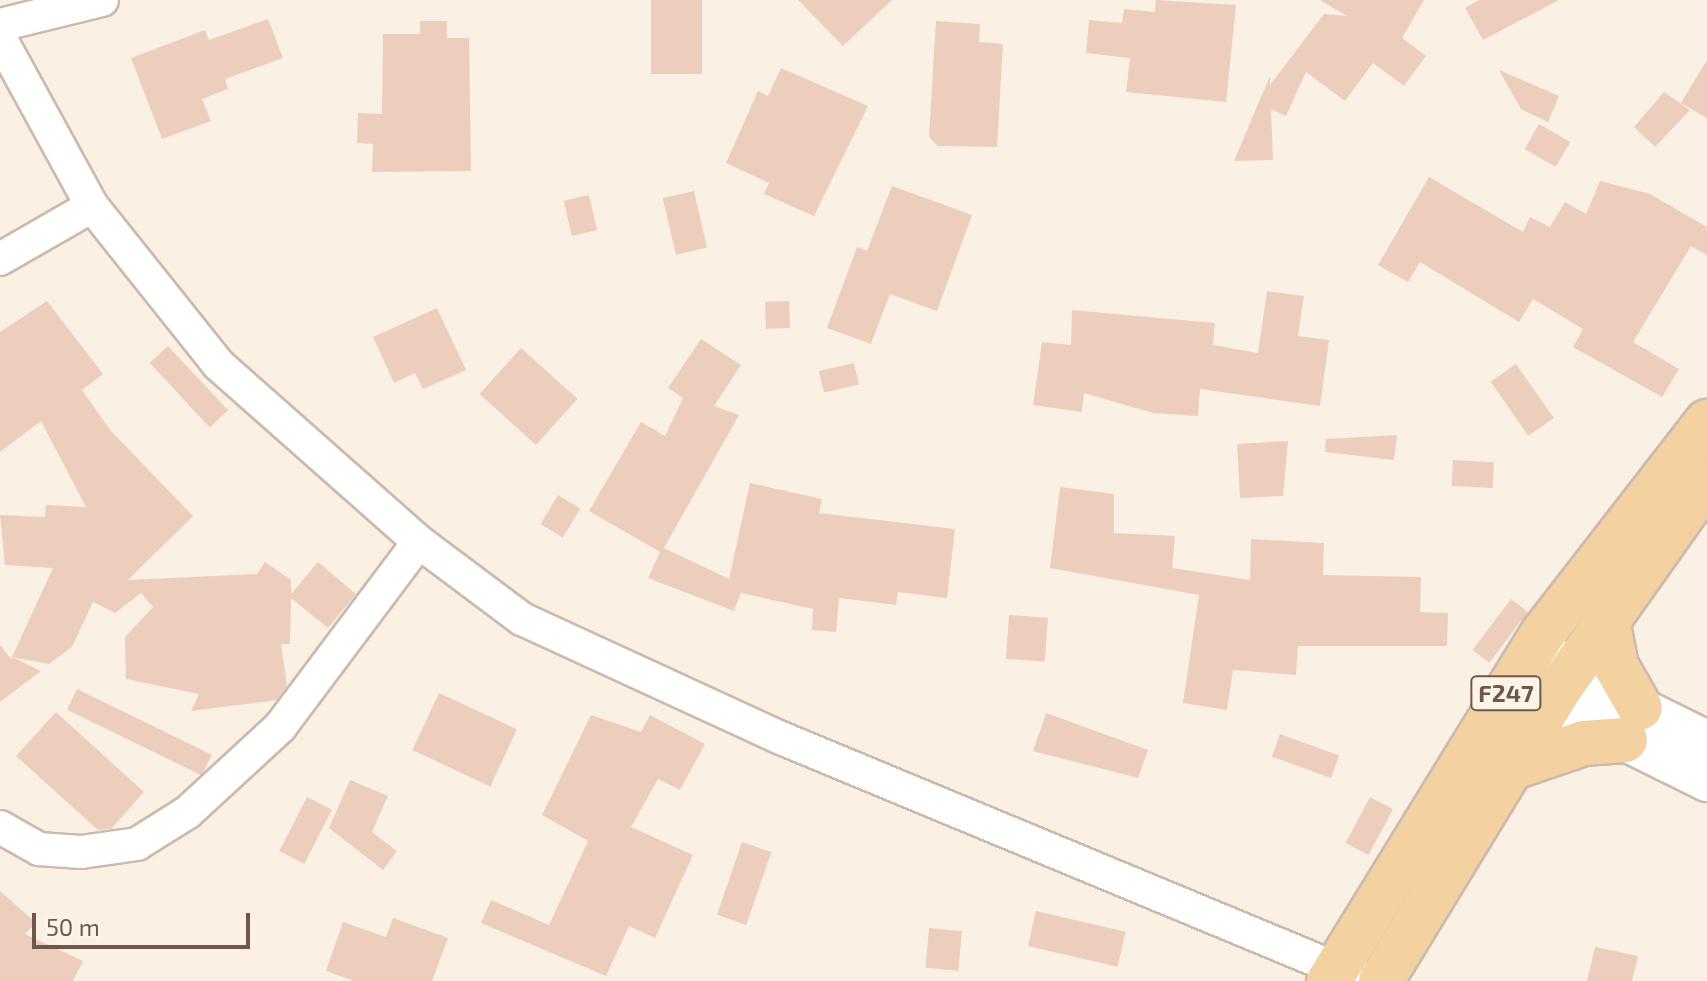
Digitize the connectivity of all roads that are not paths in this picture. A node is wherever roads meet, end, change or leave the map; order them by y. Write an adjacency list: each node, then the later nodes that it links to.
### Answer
1 (102, 0): 2 (street)
2 (0, 25)
3 (0, 38): 4 (street)
4 (92, 206): 5 (street); 8 (street)
5 (0, 259)
6 (1707, 422): 10 (main road, F247)
7 (1707, 480): 9 (main road, F247)
8 (419, 542): 17 (street); 18 (street)
9 (1607, 620): 11 (main road, F247); 13 (main road)
10 (1553, 621): 11 (street); 12 (main road, F247)
11 (1562, 685): 12 (street); 13 (street); 15 (main road, F247)
12 (1499, 705): 18 (main road, F247)
13 (1632, 724): 14 (street); 15 (main road); 16 (street)
14 (1707, 741)
15 (1508, 769): 19 (main road, F247)
16 (1707, 781)
17 (0, 827)
18 (1344, 977)
19 (1381, 981)

